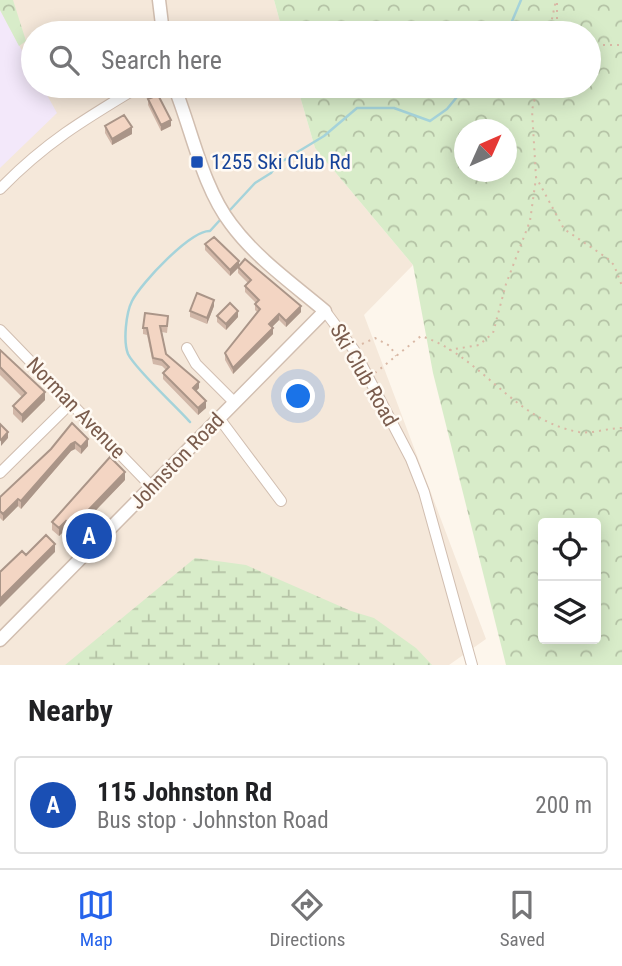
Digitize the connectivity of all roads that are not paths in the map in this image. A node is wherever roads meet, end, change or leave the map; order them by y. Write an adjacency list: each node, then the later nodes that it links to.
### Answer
1 (159, 0): 2 (street)
2 (162, 21)
3 (120, 98): 5 (street)
4 (178, 98): 6 (street, Ski Club Road)
5 (0, 189)
6 (325, 311): 9 (street, Johnston Road); 16 (street, Ski Club Road)
7 (0, 330): 10 (street, Norman Avenue)
8 (187, 348): 9 (street)
9 (234, 402): 11 (street, Johnston Road)
10 (71, 403): 12 (street); 13 (street, Norman Avenue)
11 (219, 418): 13 (street, Johnston Road); 14 (street)
12 (0, 473)
13 (151, 486): 15 (street, Johnston Road)
14 (281, 501)
15 (0, 640)
16 (472, 665)

